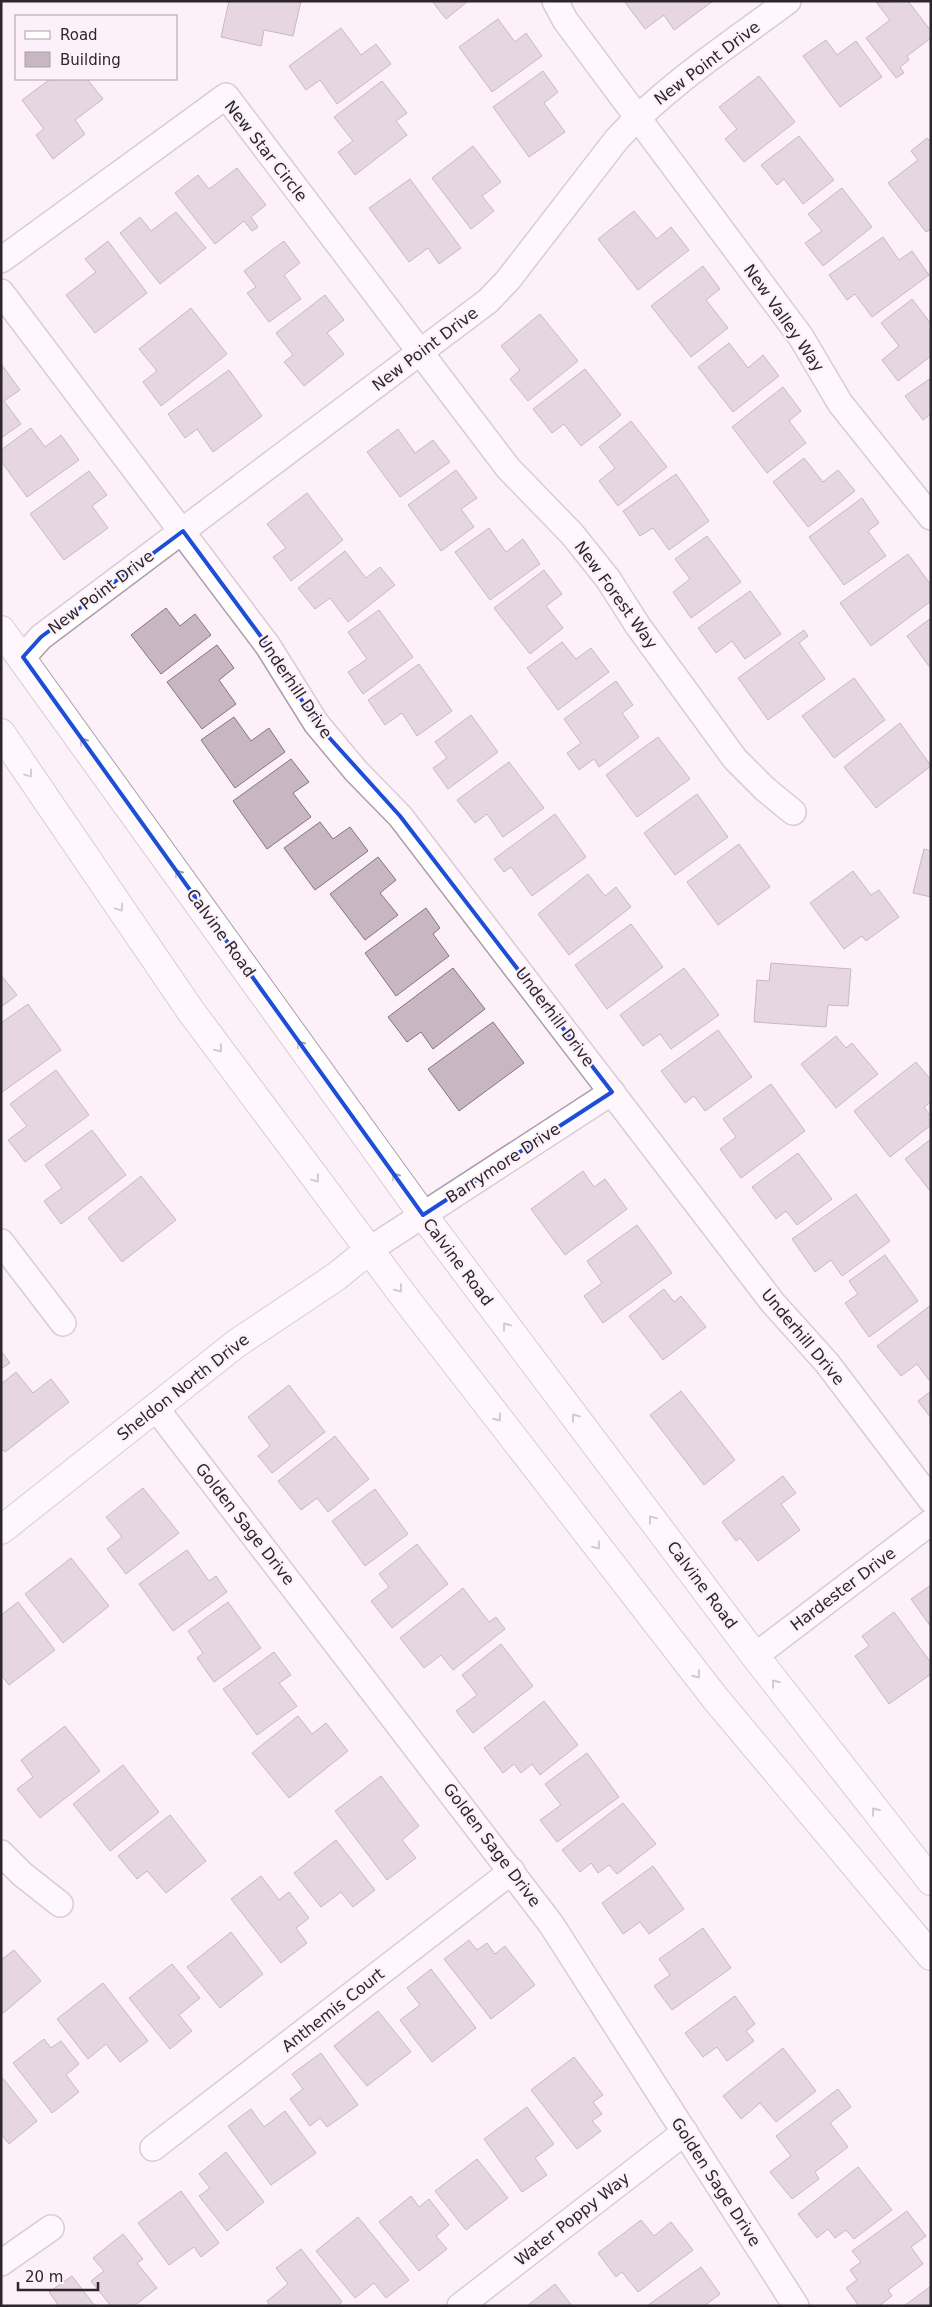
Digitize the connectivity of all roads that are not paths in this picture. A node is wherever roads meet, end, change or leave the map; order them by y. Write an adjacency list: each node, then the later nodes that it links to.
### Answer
1 (555, 1): 3 (street, New Valley Way)
2 (788, 1): 3 (street, New Point Drive)
3 (637, 117): 6 (street, New Point Drive); 7 (street, New Valley Way)
4 (1, 260): 6 (street, New Star Circle)
5 (1, 292): 8 (street)
6 (420, 353): 8 (street, New Point Drive); 12 (street, New Forest Way)
7 (931, 518)
8 (183, 531): 10 (street, New Point Drive); 13 (street, Underhill Drive)
9 (1, 630): 10 (main road, Calvine Road)
10 (23, 657): 14 (main road, Calvine Road, one-way to 10)
11 (1, 733): 16 (main road, one-way to 16)
12 (794, 812)
13 (612, 1092): 14 (street, Barrymore Drive); 19 (street, Underhill Drive)
14 (423, 1216): 16 (street, Barrymore Drive); 22 (main road, Calvine Road, one-way to 14)
15 (1, 1242): 17 (street)
16 (369, 1250): 18 (main road, Sheldon North Drive); 27 (main road, one-way to 27)
17 (63, 1323)
18 (155, 1407): 21 (main road, Sheldon North Drive); 24 (street, Golden Sage Drive)
19 (931, 1500)
20 (931, 1522): 22 (street, Hardester Drive)
21 (1, 1530)
22 (755, 1656): 25 (main road, Calvine Road, one-way to 22)
23 (1, 1854): 26 (street)
24 (512, 1871): 28 (street, Golden Sage Drive); 29 (street, Anthemis Court)
25 (931, 1882)
26 (60, 1904)
27 (931, 1956)
28 (685, 2132): 32 (street, Water Poppy Way); 33 (street, Golden Sage Drive)
29 (153, 2148)
30 (51, 2228): 31 (street)
31 (1, 2263)
32 (460, 2306)
33 (796, 2306)

